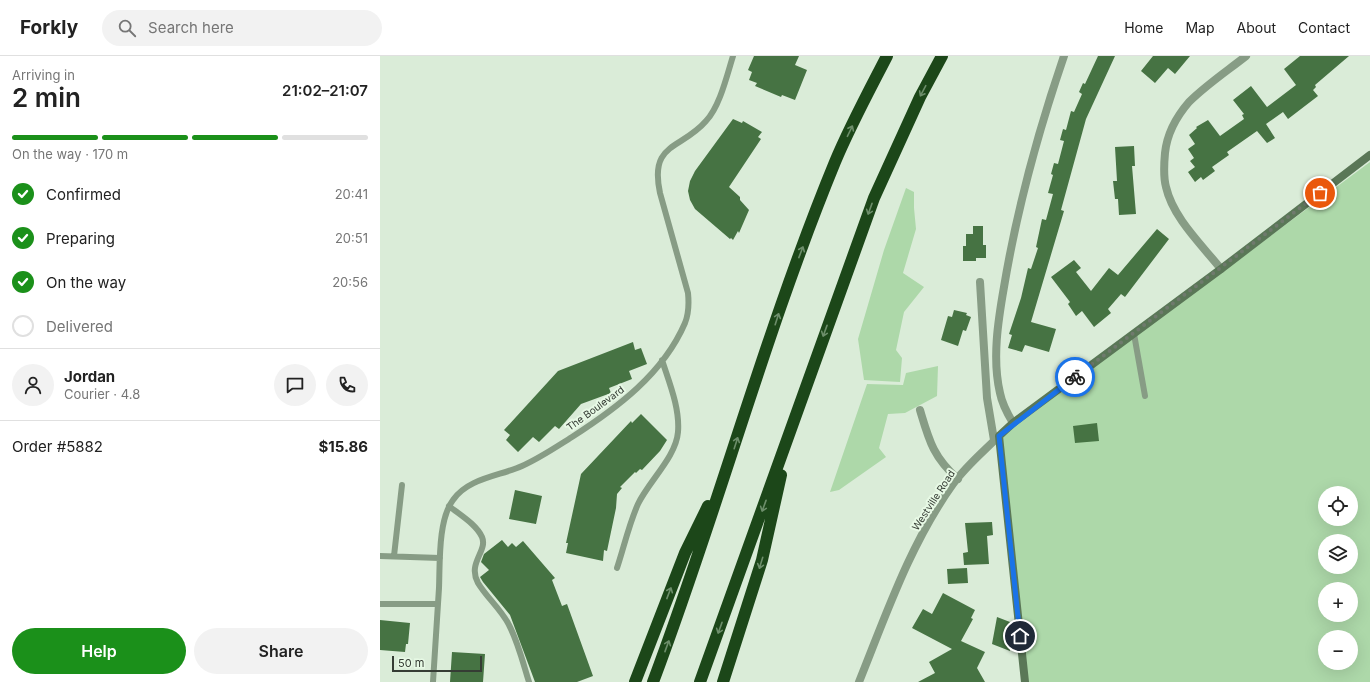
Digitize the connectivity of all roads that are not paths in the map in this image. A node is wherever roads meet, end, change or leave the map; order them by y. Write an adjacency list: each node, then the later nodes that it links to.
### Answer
1 (733, 56): 10 (lane, The Boulevard)
2 (887, 56): 16 (highway, one-way to 2)
3 (942, 56): 14 (highway, one-way to 14)
4 (1064, 56): 13 (street)
5 (1246, 56): 7 (street)
6 (1370, 155): 7 (street, Westville Road)
7 (1221, 269): 9 (street, Westville Road)
8 (980, 282): 15 (street)
9 (1134, 334): 11 (lane); 13 (street, Westville Road)
10 (662, 360): 19 (lane, The Boulevard); 23 (lane)
11 (1145, 396)
12 (920, 410): 17 (street)
13 (1013, 423): 15 (street, Westville Road)
14 (791, 429): 30 (highway, one-way to 30); 31 (highway, one-way to 31)
15 (997, 438): 17 (street, Westville Road); 33 (street)
16 (728, 466): 28 (highway, one-way to 16); 29 (highway, one-way to 16)
17 (958, 479): 32 (street, Westville Road)
18 (402, 485): 21 (lane)
19 (449, 506): 22 (lane, The Boulevard); 27 (lane)
20 (380, 556): 21 (lane)
21 (394, 556): 22 (lane)
22 (440, 558): 25 (lane, The Boulevard)
23 (617, 568)
24 (380, 604): 25 (lane)
25 (438, 604): 26 (lane, The Boulevard)
26 (433, 682)
27 (529, 682)
28 (635, 682)
29 (653, 682)
30 (700, 682)
31 (722, 682)
32 (859, 682)
33 (1025, 682)

